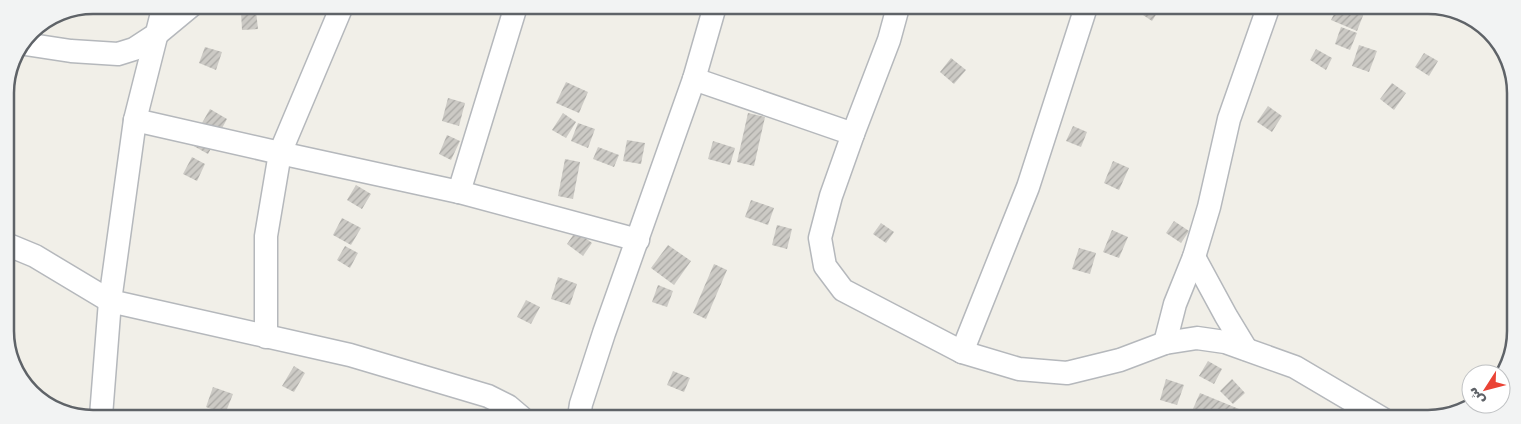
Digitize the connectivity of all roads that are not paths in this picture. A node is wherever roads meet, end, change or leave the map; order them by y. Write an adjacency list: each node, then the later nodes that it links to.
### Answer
1 (162, 14): 9 (street)
2 (181, 14): 9 (street)
3 (339, 14): 14 (street)
4 (514, 14): 15 (street)
5 (713, 14): 11 (street)
6 (896, 14): 13 (street)
7 (1084, 14): 23 (street)
8 (1266, 14): 18 (street)
9 (156, 34): 10 (street); 12 (street)
10 (30, 45)
11 (694, 80): 13 (street); 16 (street)
12 (135, 120): 14 (street); 19 (street)
13 (853, 134): 23 (street)
14 (280, 153): 15 (street); 20 (street)
15 (459, 192): 16 (street)
16 (638, 240): 26 (street)
17 (14, 247): 19 (street)
18 (1194, 257): 21 (street); 22 (street)
19 (110, 301): 20 (street); 24 (street)
20 (266, 337): 25 (street)
21 (1165, 343): 22 (street); 23 (street)
22 (1246, 349): 27 (street)
23 (962, 352)
24 (101, 410)
25 (513, 410)
26 (580, 410)
27 (1368, 410)

